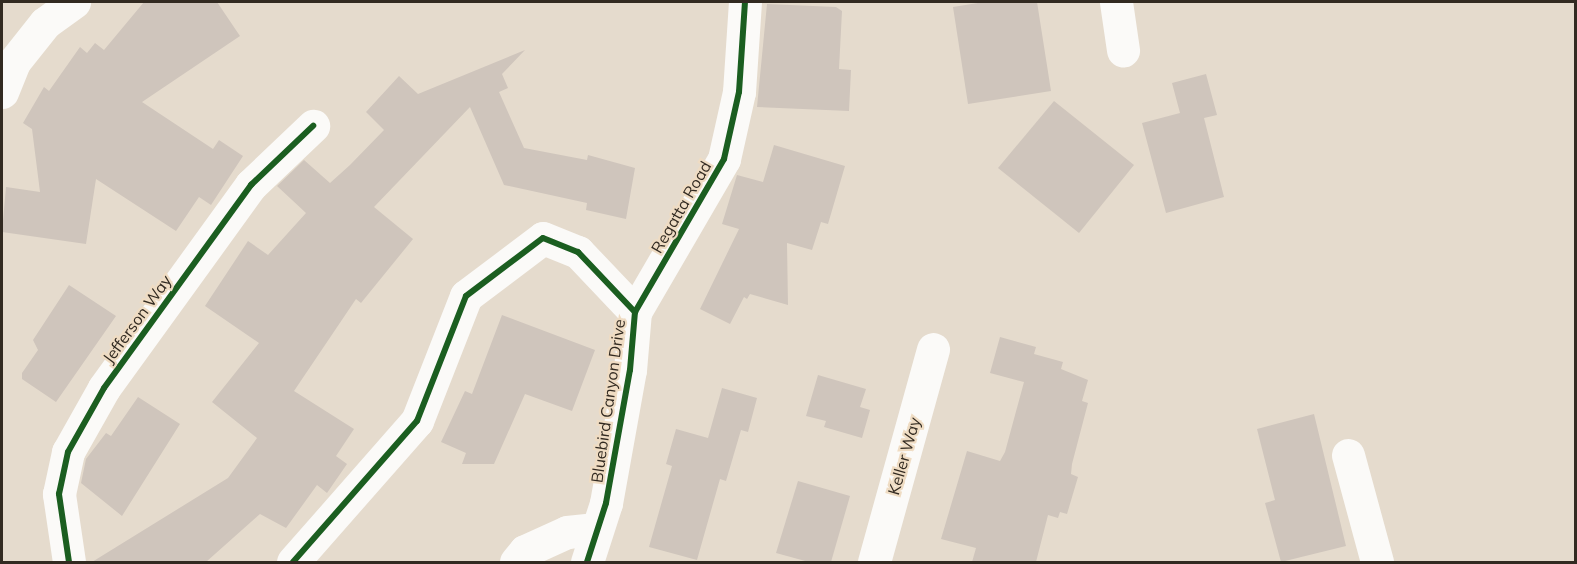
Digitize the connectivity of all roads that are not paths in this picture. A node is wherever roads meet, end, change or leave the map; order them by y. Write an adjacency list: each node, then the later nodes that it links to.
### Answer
1 (74, 2): 5 (street)
2 (745, 2): 7 (street, Regatta Road)
3 (1116, 2): 4 (street)
4 (1123, 50)
5 (2, 92)
6 (313, 126): 11 (street, Jefferson Way)
7 (635, 312): 10 (street, Bluebird Canyon Drive); 12 (street, Bluebird Canyon Drive)
8 (933, 349): 15 (street, Keller Way)
9 (1348, 455): 16 (street)
10 (596, 530): 13 (street); 14 (street, Bluebird Canyon Drive)
11 (69, 562)
12 (293, 562)
13 (516, 562)
14 (587, 562)
15 (874, 562)
16 (1377, 562)

